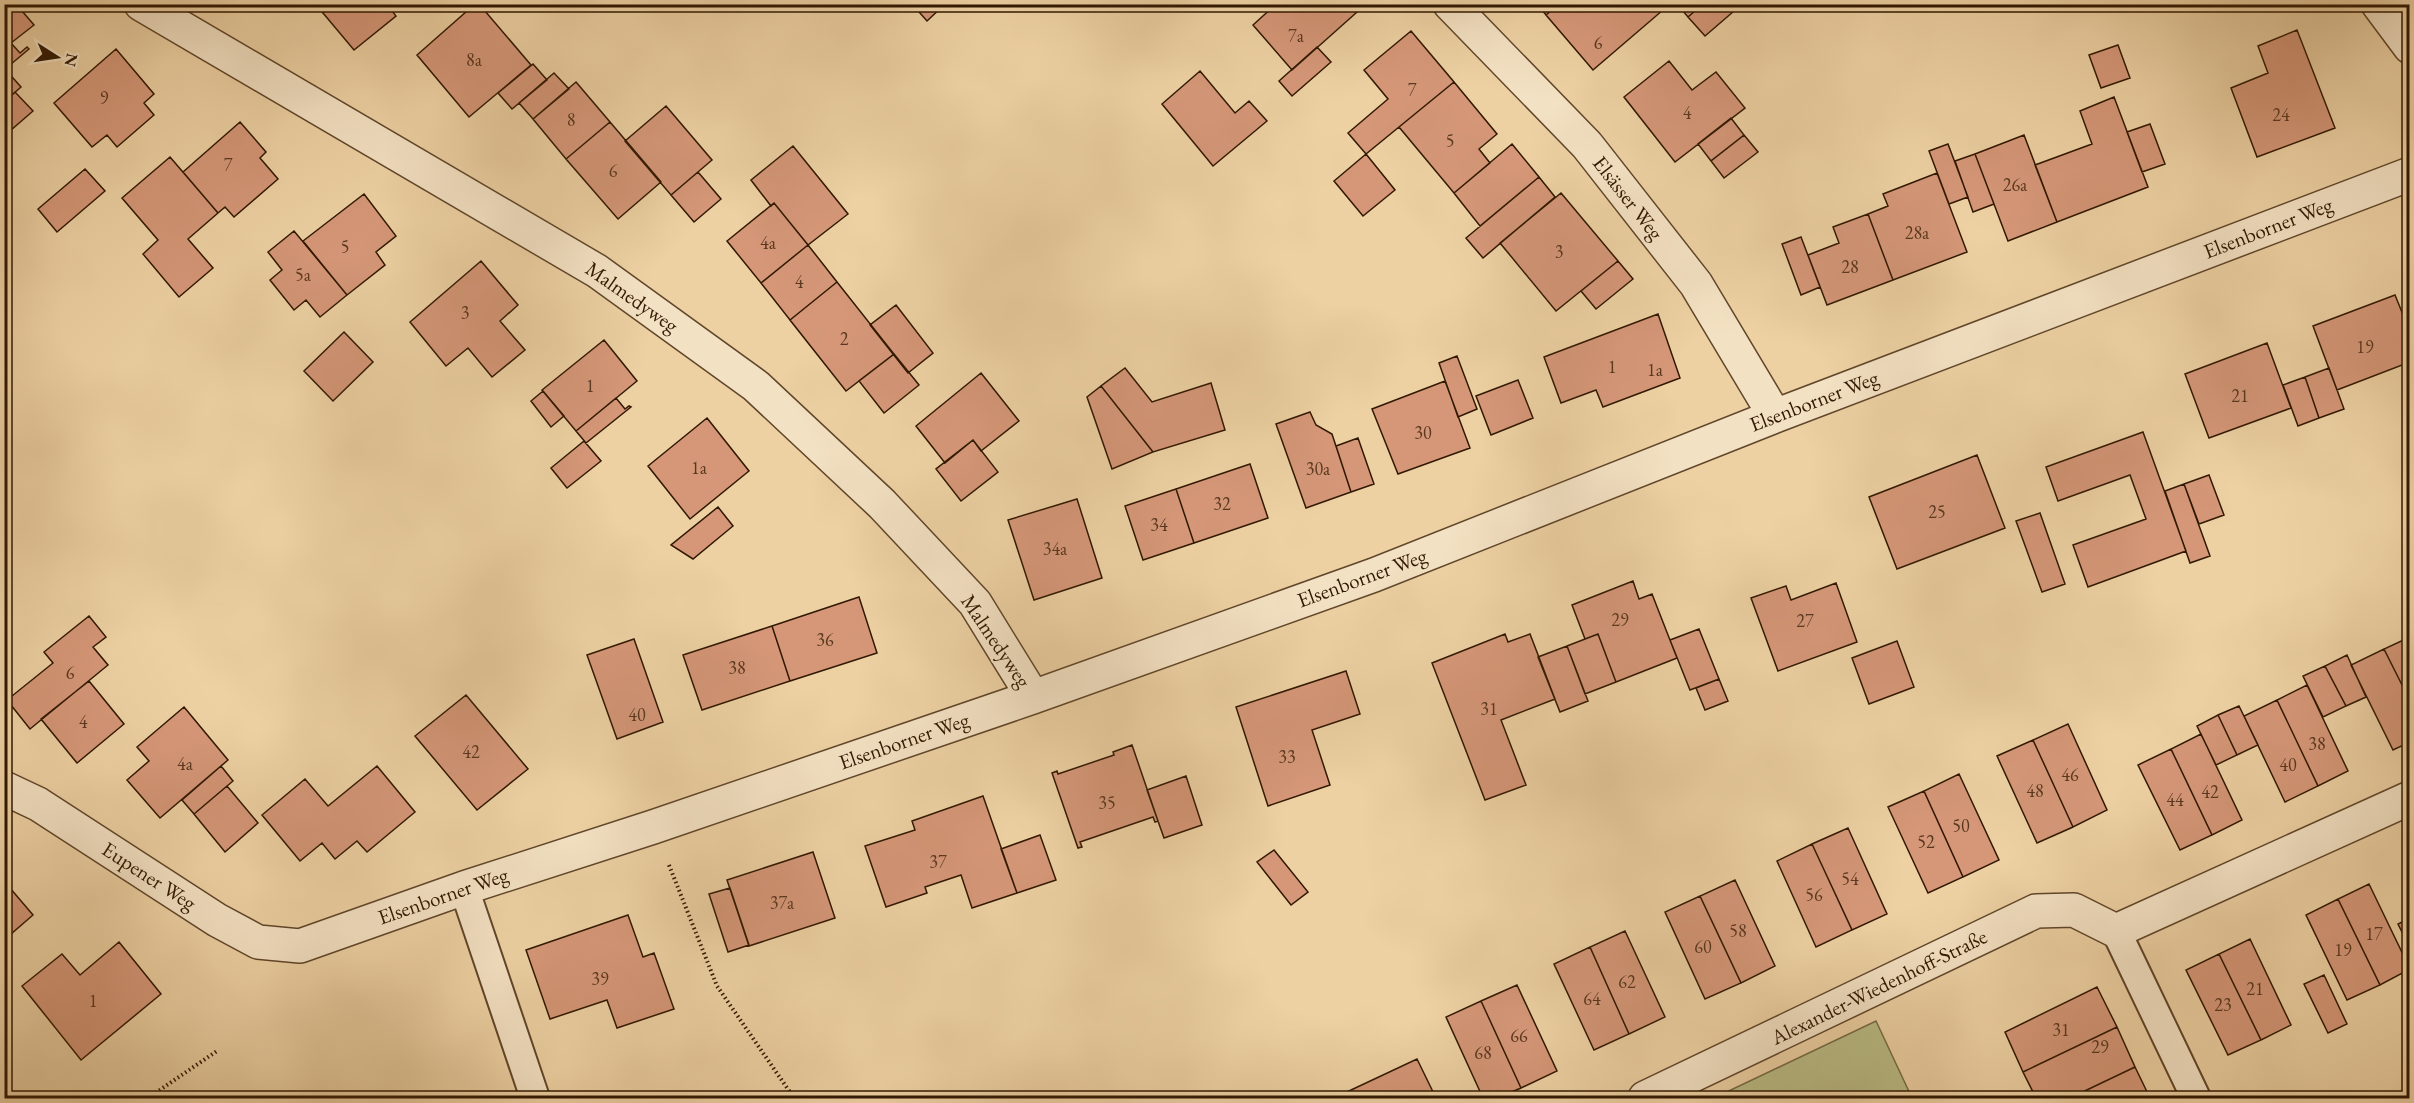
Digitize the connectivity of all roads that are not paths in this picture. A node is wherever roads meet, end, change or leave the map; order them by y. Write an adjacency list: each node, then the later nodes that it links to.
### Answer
1 (141, 4): 7 (street, Malmedyweg)
2 (1450, 4): 6 (street, Elsässer Weg)
3 (2378, 4): 4 (street)
4 (2409, 47)
5 (2409, 174): 6 (street, Elsenborner Weg)
6 (1775, 416): 7 (street, Elsenborner Weg)
7 (1033, 697): 10 (street, Elsenborner Weg)
8 (4, 788): 12 (street, Eupener Weg)
9 (2409, 798): 11 (street)
10 (464, 888): 12 (street, Elsenborner Weg); 13 (lane)
11 (2116, 931): 14 (street, Alexander-Wiedenhoff-Straße); 15 (lane)
12 (300, 946)
13 (535, 1098)
14 (1645, 1098)
15 (2196, 1098)

